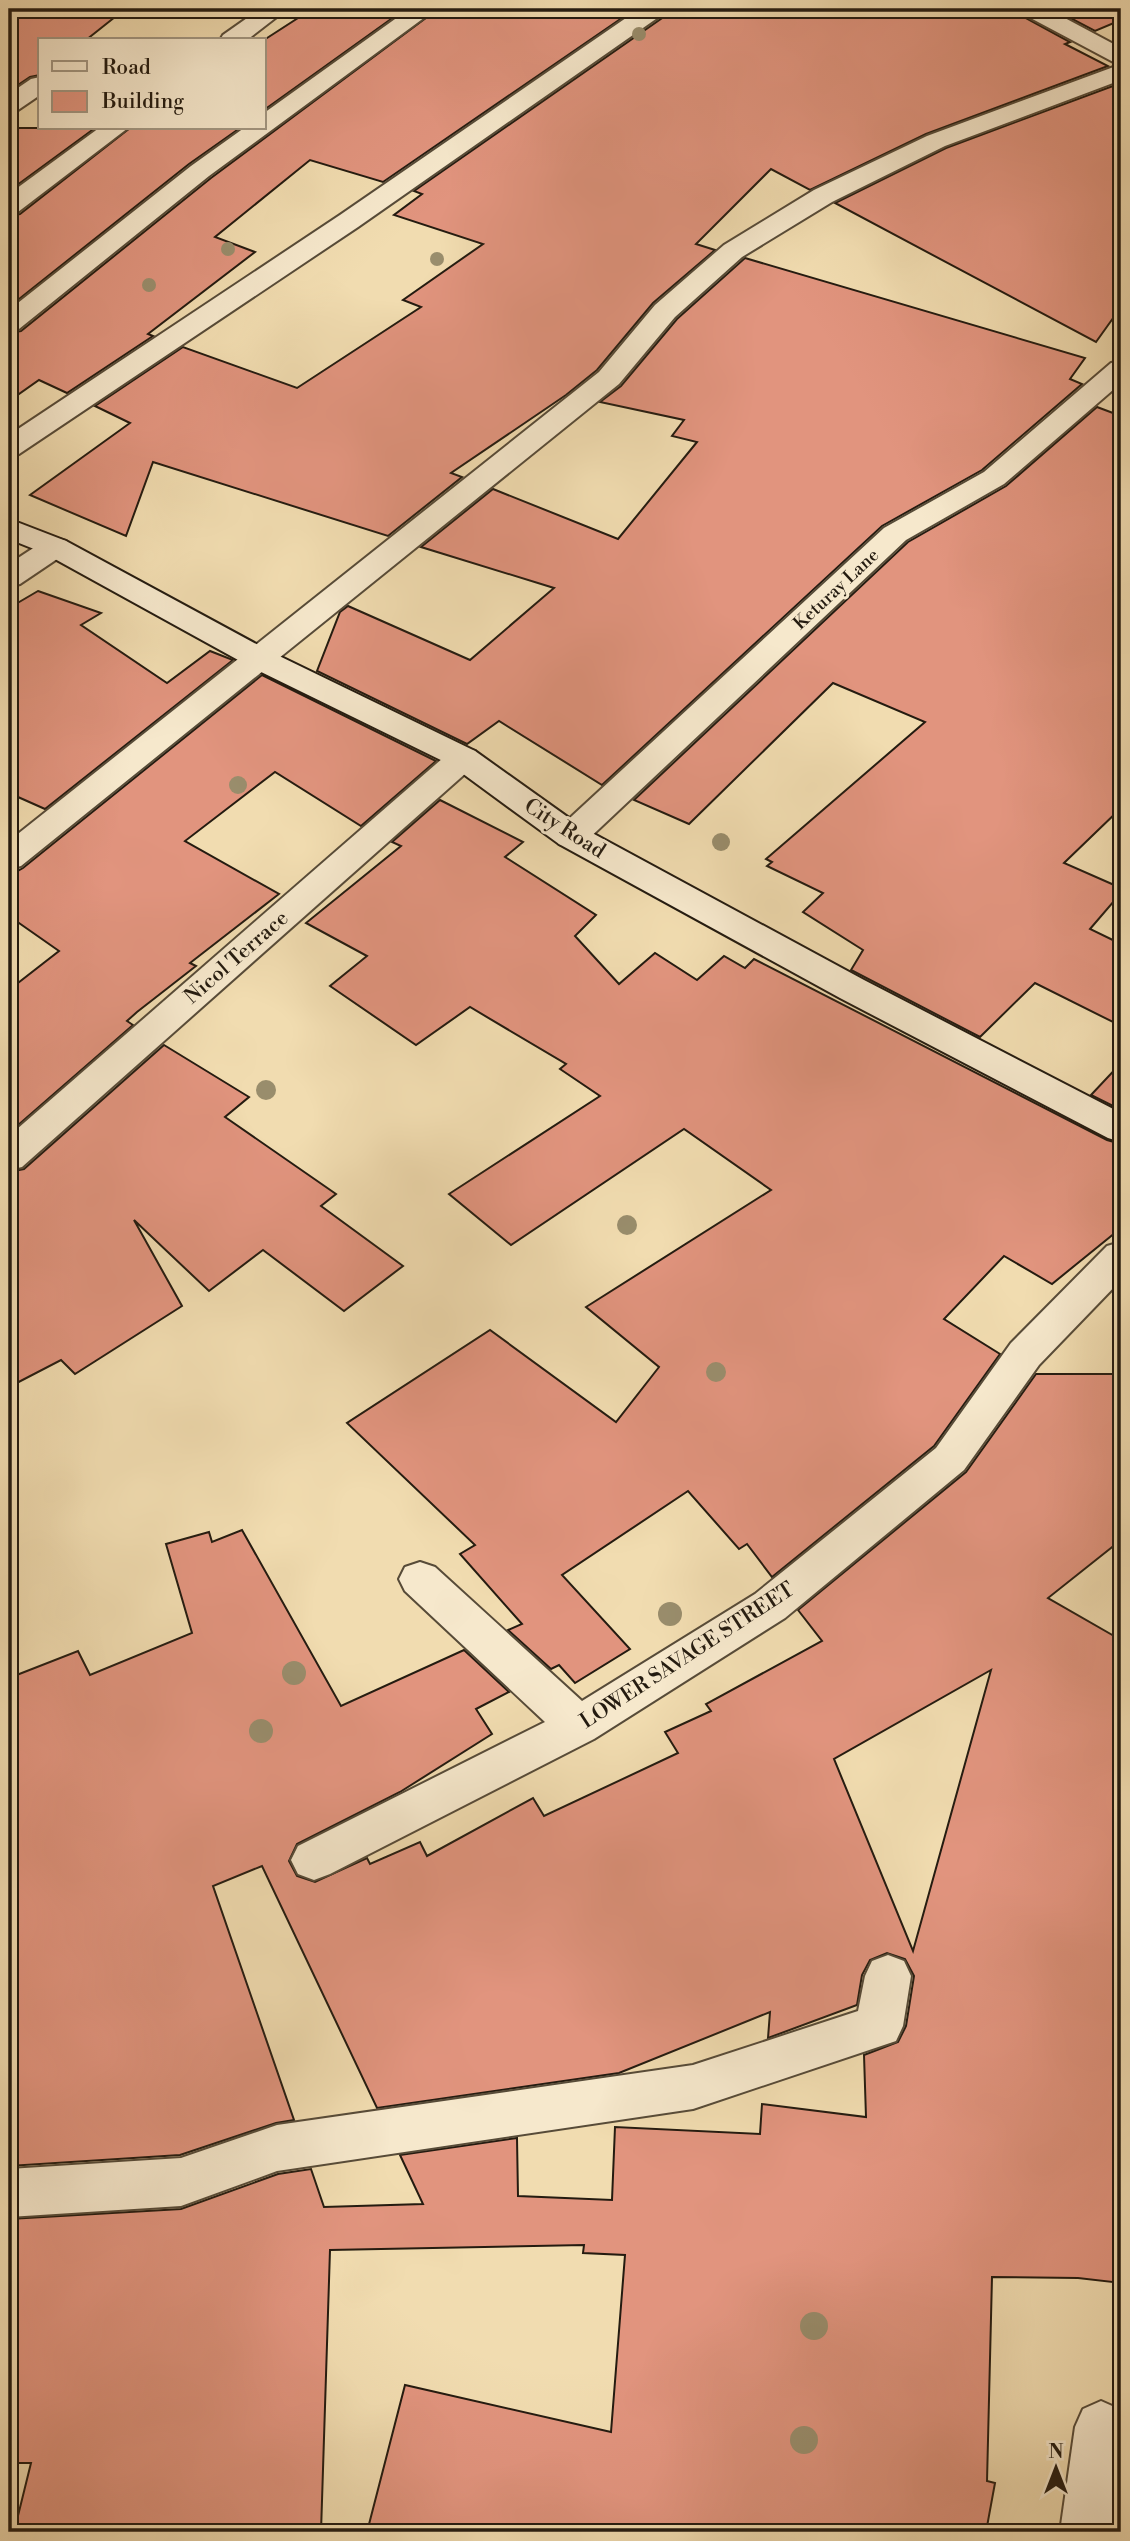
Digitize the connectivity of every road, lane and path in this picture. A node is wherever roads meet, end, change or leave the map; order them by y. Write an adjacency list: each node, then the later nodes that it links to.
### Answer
1 (275, 9): 5 (street)
2 (424, 9): 10 (street)
3 (655, 9): 16 (street)
4 (1031, 9): 6 (street)
5 (235, 38)
6 (1121, 58)
7 (1121, 72): 20 (street)
8 (38, 85): 9 (street)
9 (9, 105)
10 (266, 124)
11 (111, 130): 13 (street)
12 (257, 130): 14 (street)
13 (9, 206)
14 (9, 323)
15 (1121, 369): 22 (street, Keturay Lane)
16 (9, 448)
17 (9, 528): 18 (street, City Road)
18 (55, 547): 19 (street); 20 (street, City Road)
19 (9, 578)
20 (260, 659): 21 (street, City Road); 23 (street)
21 (463, 758): 22 (street, City Road); 25 (street, Nicol Terrace)
22 (571, 836): 24 (street, City Road)
23 (9, 858)
24 (1121, 1129)
25 (9, 1157)
26 (1121, 1256): 28 (street, LOWER SAVAGE STREET)
27 (420, 1579): 28 (street)
28 (579, 1726): 29 (street, LOWER SAVAGE STREET)
29 (314, 1860)
30 (888, 1976): 31 (street)
31 (9, 2193)
32 (1101, 2427): 33 (street)
33 (1086, 2532)

